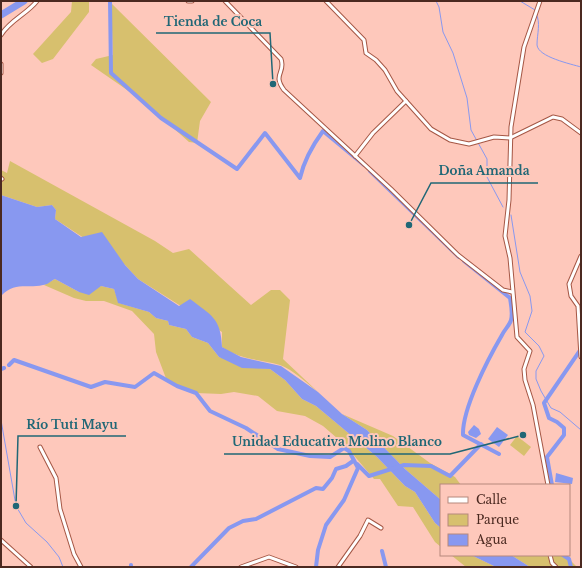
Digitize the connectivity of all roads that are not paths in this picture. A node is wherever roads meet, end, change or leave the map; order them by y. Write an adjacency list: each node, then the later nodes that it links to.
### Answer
1 (37, 1): 7 (street)
2 (188, 1): 3 (street)
3 (192, 1)
4 (225, 1): 13 (street)
5 (326, 1): 10 (street)
6 (540, 1): 12 (street)
7 (1, 35)
8 (1, 64): 9 (street)
9 (1, 72)
10 (406, 101): 12 (street); 13 (street)
11 (581, 133): 12 (street)
12 (510, 138): 15 (street)
13 (355, 156): 15 (street)
14 (581, 256): 16 (street)
15 (512, 292): 18 (street)
16 (581, 357)
17 (40, 447): 23 (street)
18 (548, 484)
19 (381, 528): 26 (street)
20 (1, 540): 22 (street)
21 (550, 556): 27 (street)
22 (31, 567)
23 (81, 567)
24 (241, 567): 25 (street)
25 (296, 567)
26 (338, 567)
27 (556, 567)

